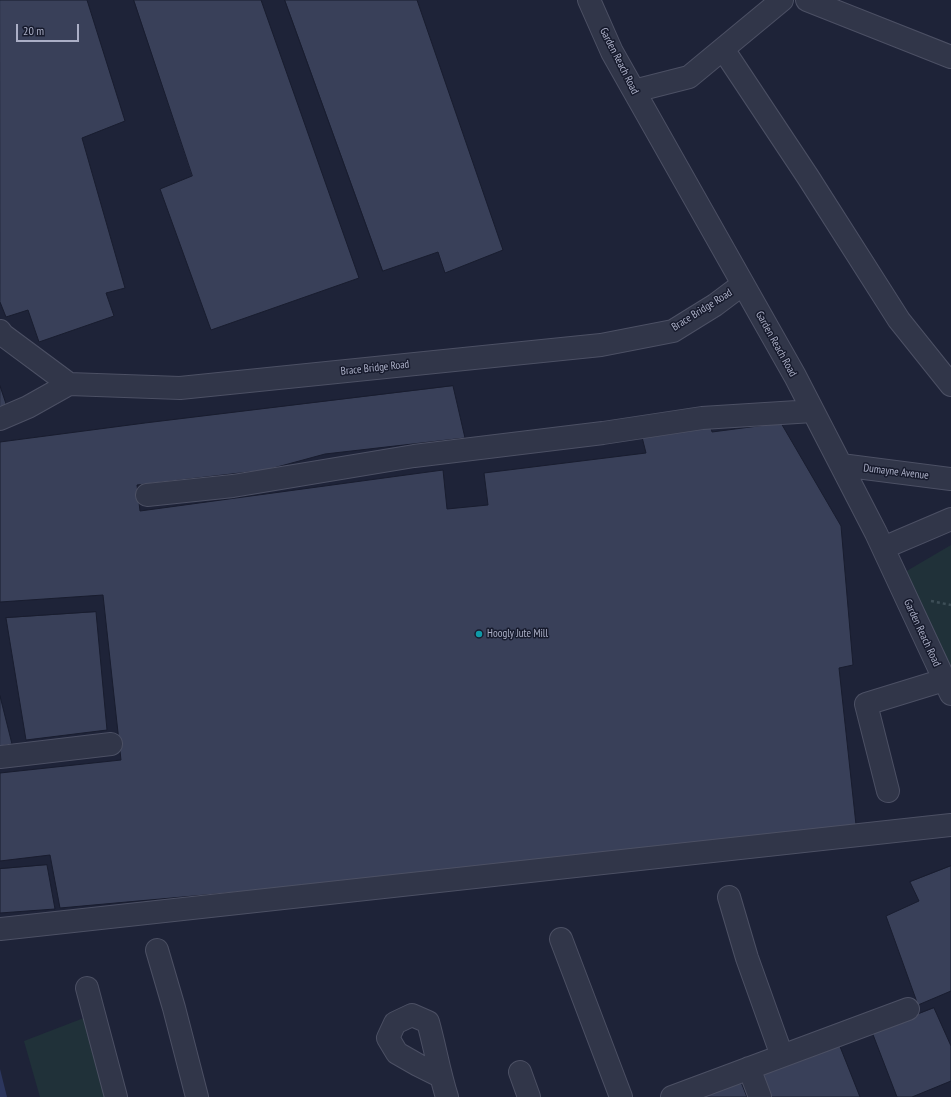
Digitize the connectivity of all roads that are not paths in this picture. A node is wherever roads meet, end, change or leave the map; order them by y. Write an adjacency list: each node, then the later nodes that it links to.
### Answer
1 (589, 0): 6 (street, Garden Reach Road)
2 (782, 0): 4 (street)
3 (807, 0): 5 (street)
4 (723, 49): 6 (street); 10 (street)
5 (951, 57)
6 (634, 91): 7 (street, Garden Reach Road)
7 (743, 284): 9 (street, Brace Bridge Road); 11 (street, Garden Reach Road)
8 (0, 331): 9 (street)
9 (69, 384): 12 (street)
10 (951, 385)
11 (813, 410): 13 (street, Garden Reach Road); 15 (street)
12 (0, 419)
13 (841, 465): 14 (street, Dumayne Avenue); 17 (street, Garden Reach Road)
14 (951, 479)
15 (147, 495)
16 (951, 519): 17 (street)
17 (883, 548): 18 (street, Garden Reach Road)
18 (948, 687): 21 (street)
19 (111, 744): 20 (street)
20 (0, 757)
21 (888, 791)
22 (951, 825): 24 (street)
23 (729, 897): 29 (street)
24 (0, 929)
25 (561, 939): 37 (street)
26 (157, 950): 34 (street)
27 (87, 988): 33 (street)
28 (908, 1009): 29 (street)
29 (782, 1056): 30 (street)
30 (749, 1068): 38 (street); 39 (street)
31 (520, 1072): 36 (street)
32 (440, 1076): 35 (street)
33 (116, 1097)
34 (197, 1097)
35 (447, 1097)
36 (529, 1097)
37 (621, 1097)
38 (672, 1097)
39 (760, 1097)

